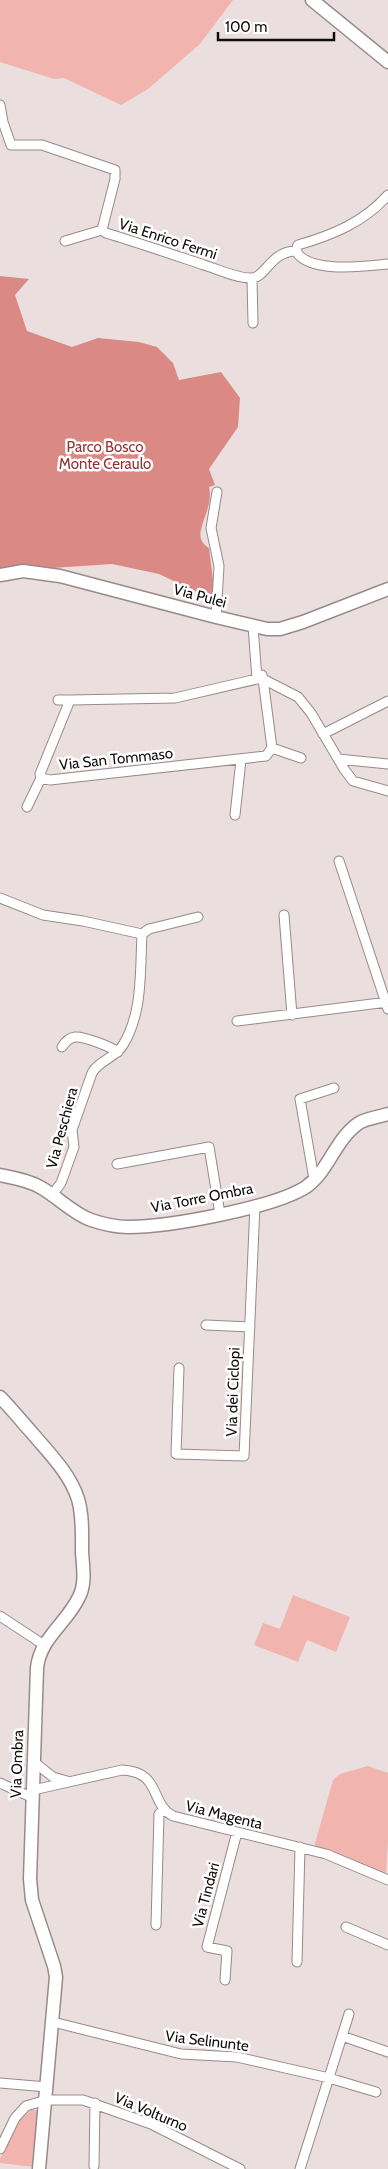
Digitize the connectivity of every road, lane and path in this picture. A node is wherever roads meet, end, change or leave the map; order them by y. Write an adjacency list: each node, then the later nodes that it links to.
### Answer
1 (312, 0): 2 (main road)
2 (388, 62)
3 (0, 105): 5 (street, Via Enrico Fermi)
4 (388, 195): 7 (street)
5 (102, 230): 6 (street); 9 (street, Via Enrico Fermi)
6 (65, 241)
7 (296, 251): 8 (street); 9 (street)
8 (388, 264)
9 (252, 279): 10 (street)
10 (253, 323)
11 (217, 492): 14 (street)
12 (0, 575): 14 (main road, Via Pulei)
13 (388, 589): 15 (main road, Via Pulei)
14 (216, 617): 15 (main road, Via Pulei)
15 (256, 627): 16 (street)
16 (260, 679): 18 (street); 20 (street); 21 (street)
17 (58, 700): 18 (street)
18 (70, 700): 26 (street, Via San Tommaso)
19 (388, 700): 20 (street)
20 (323, 734): 23 (street)
21 (272, 748): 22 (street); 24 (street, Via San Tommaso)
22 (301, 758)
23 (338, 759): 25 (street); 27 (street)
24 (241, 760): 26 (street, Via San Tommaso); 29 (street)
25 (388, 764)
26 (41, 778): 28 (street)
27 (388, 791)
28 (27, 807)
29 (235, 815)
30 (339, 861): 35 (street)
31 (0, 898): 34 (street)
32 (284, 915): 36 (street)
33 (198, 917): 34 (street)
34 (142, 934): 39 (street, Via Peschiera)
35 (388, 1005): 36 (street)
36 (292, 1015): 37 (street)
37 (237, 1021)
38 (62, 1047): 39 (street)
39 (118, 1052): 45 (street, Via Peschiera)
40 (334, 1088): 44 (street)
41 (388, 1114): 44 (main road, Via Torre Ombra)
42 (117, 1164): 47 (street)
43 (0, 1175): 45 (main road, Via Torre Ombra)
44 (314, 1179): 46 (main road, Via Torre Ombra)
45 (52, 1194): 47 (main road, Via Torre Ombra)
46 (255, 1206): 47 (main road, Via Torre Ombra); 49 (street, Via dei Ciclopi)
47 (220, 1214)
48 (206, 1325): 49 (street)
49 (250, 1327): 50 (street, Via dei Ciclopi)
50 (179, 1368)
51 (0, 1398): 53 (main road, Via Ombra)
52 (0, 1616): 53 (street)
53 (44, 1645): 54 (main road, Via Ombra)
54 (34, 1762): 55 (street); 57 (main road, Via Ombra)
55 (70, 1782): 57 (street, Via Magenta); 58 (street, Via Magenta)
56 (0, 1783): 57 (street)
57 (33, 1794): 68 (main road, Via Ombra)
58 (164, 1810): 59 (street, Via Magenta); 62 (street)
59 (237, 1832): 60 (street, Via Magenta); 66 (street, Via Tindari)
60 (300, 1847): 61 (street, Via Magenta); 65 (street)
61 (388, 1880)
62 (156, 1925)
63 (346, 1927): 64 (street)
64 (388, 1945)
65 (298, 1962)
66 (225, 1980)
67 (349, 2014): 69 (street)
68 (52, 2022): 71 (street, Via Selinunte); 73 (main road, Via Ombra)
69 (342, 2036): 70 (street); 71 (street)
70 (388, 2052)
71 (329, 2078): 74 (street, Via Selinunte); 81 (street)
72 (0, 2083): 73 (street)
73 (47, 2087): 75 (main road, Via Ombra)
74 (376, 2092)
75 (46, 2100): 76 (street, Via Volturno); 77 (street); 79 (main road, Via Ombra)
76 (95, 2103): 78 (street); 80 (street, Via Volturno)
77 (0, 2150)
78 (94, 2166)
79 (39, 2169)
80 (240, 2169)
81 (300, 2169)

